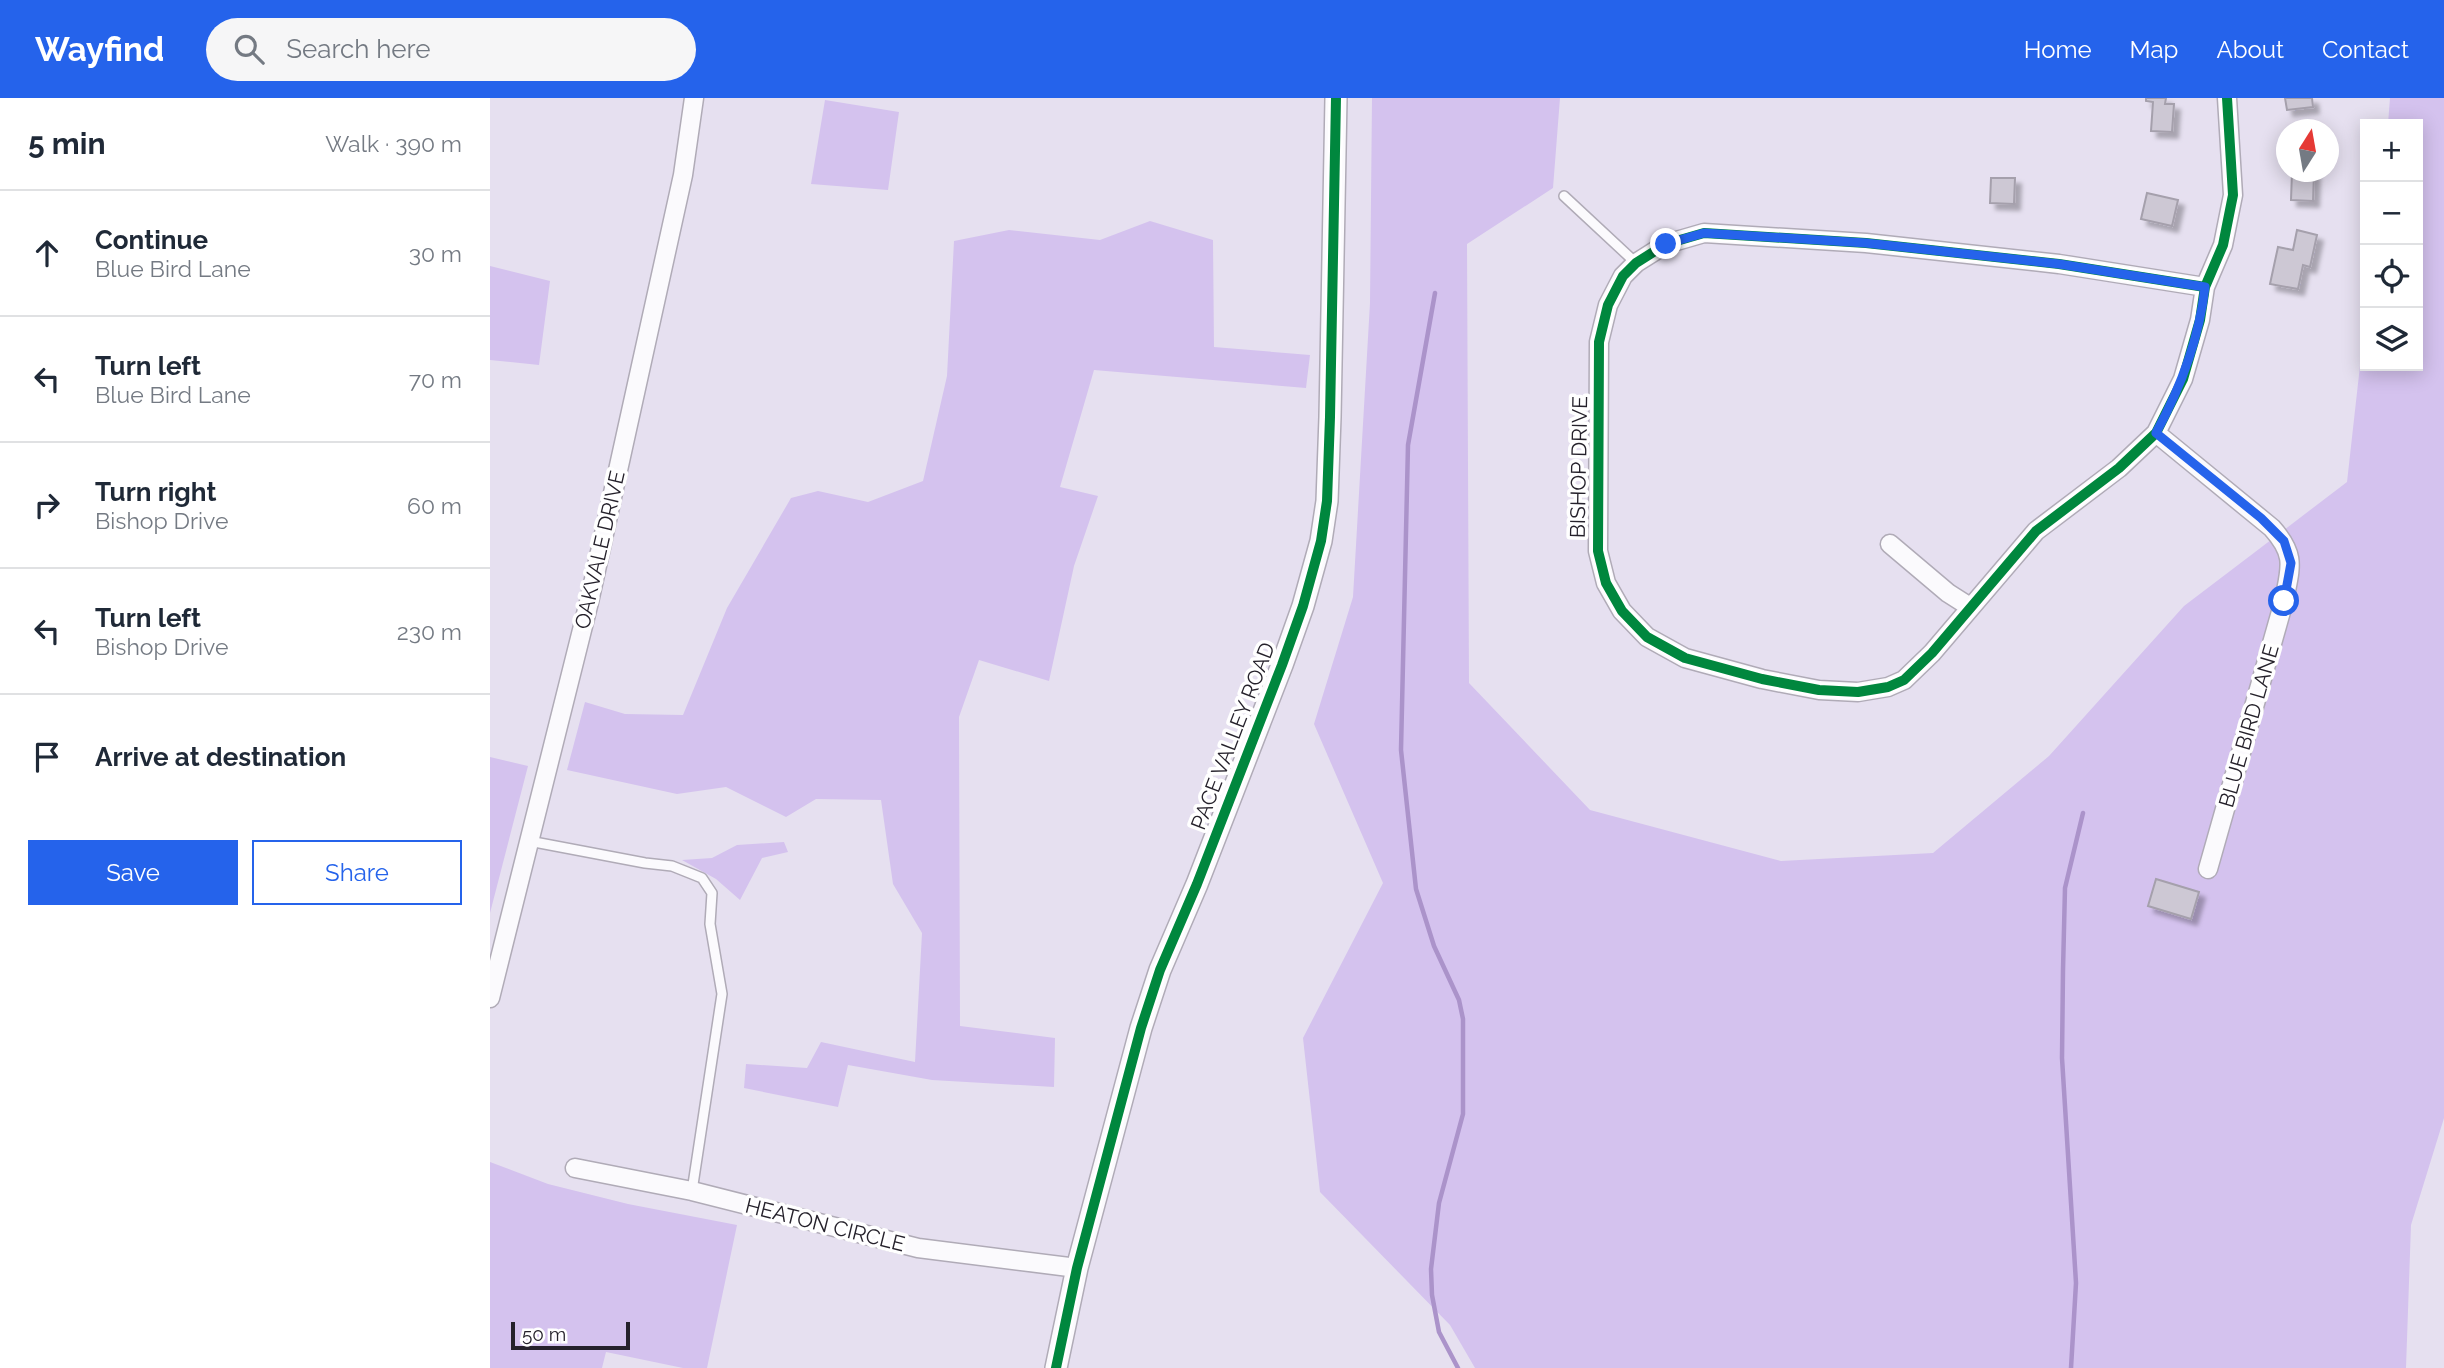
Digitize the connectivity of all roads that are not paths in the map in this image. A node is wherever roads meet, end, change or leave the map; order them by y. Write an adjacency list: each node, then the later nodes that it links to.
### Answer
1 (694, 98): 10 (street, OAKVALE DRIVE)
2 (1336, 98): 15 (street, PACE VALLEY ROAD)
3 (2227, 98): 6 (street, BISHOP DRIVE)
4 (1564, 196): 5 (lane)
5 (1636, 262): 6 (street, BISHOP DRIVE); 9 (street, BISHOP DRIVE)
6 (2205, 287): 7 (street, BISHOP DRIVE)
7 (2156, 433): 9 (street, BISHOP DRIVE); 11 (street, BLUE BIRD LANE)
8 (1889, 544): 9 (street)
9 (1970, 607)
10 (529, 841): 12 (street, OAKVALE DRIVE); 14 (lane)
11 (2207, 869)
12 (490, 998)
13 (575, 1168): 14 (street, HEATON CIRCLE)
14 (692, 1191): 15 (street, HEATON CIRCLE)
15 (1077, 1268): 16 (street, PACE VALLEY ROAD)
16 (1056, 1368)

